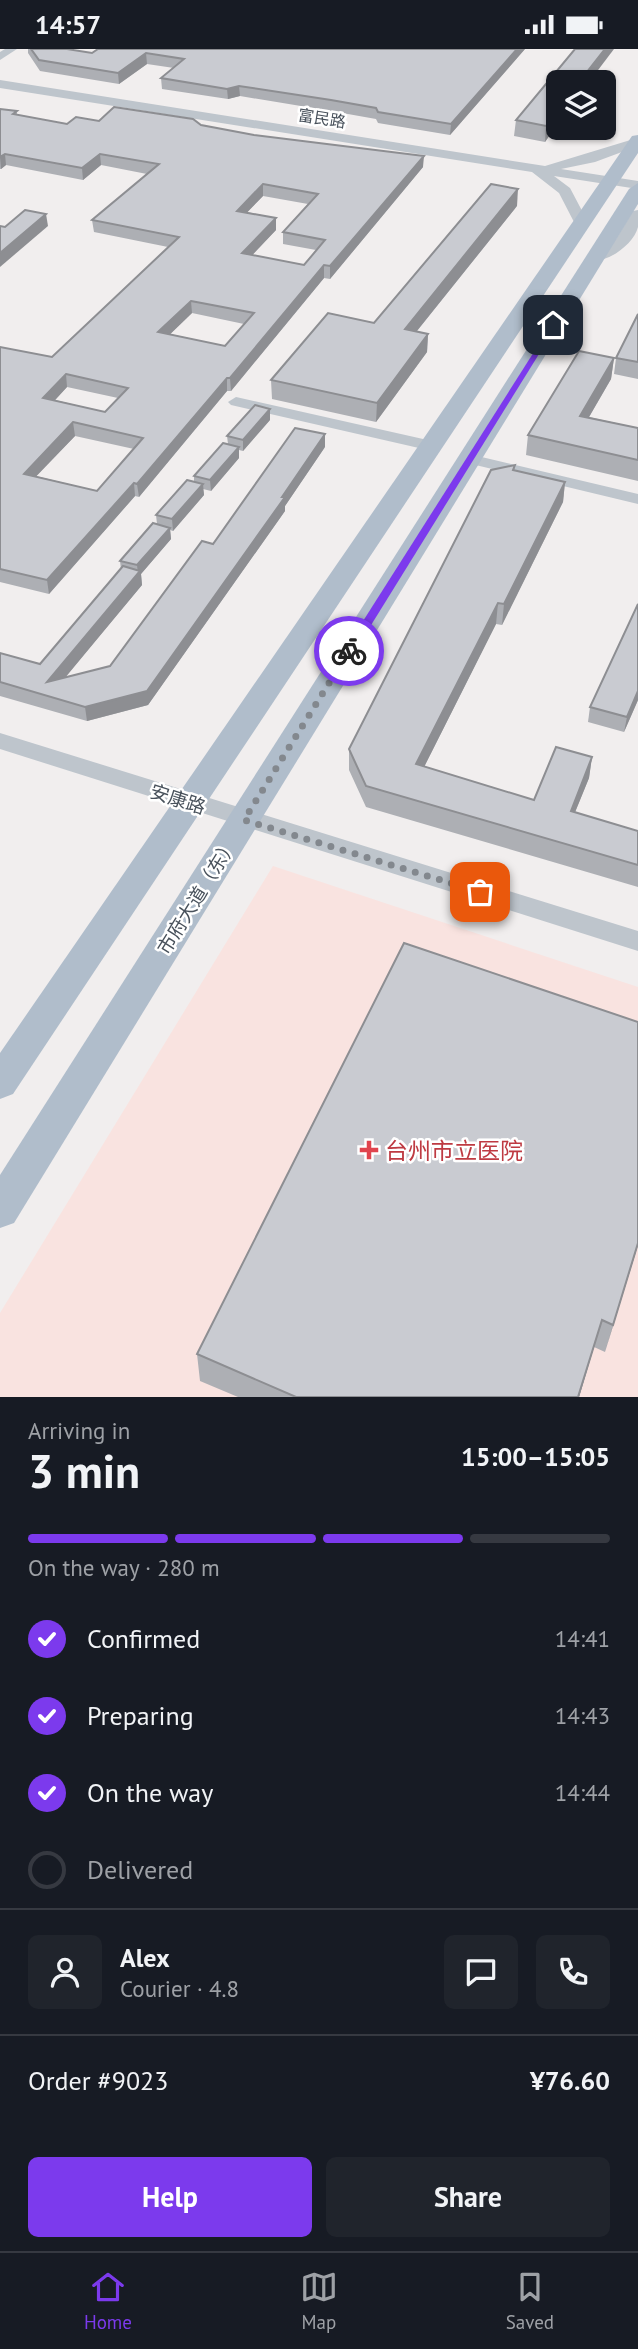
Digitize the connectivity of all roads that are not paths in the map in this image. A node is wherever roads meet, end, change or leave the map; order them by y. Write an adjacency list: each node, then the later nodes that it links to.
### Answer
1 (12, 49): 2 (street)
2 (0, 57)
3 (0, 84): 5 (street, 富民路)
4 (637, 141): 5 (street); 6 (main road, 市府大道（东）)
5 (536, 169): 6 (street, 富民路); 8 (street)
6 (629, 185): 8 (main road, 市府大道（东）); 9 (main road, 市府大道（东）)
7 (638, 214): 9 (street)
8 (582, 224): 11 (main road, 市府大道（东）)
9 (595, 257): 12 (main road, 市府大道（东）)
10 (236, 402): 11 (street)
11 (432, 446): 15 (main road, 市府大道（东）)
12 (469, 459): 13 (street); 16 (main road, 市府大道（东）)
13 (638, 499)
14 (0, 741): 15 (street, 安康路)
15 (191, 803): 16 (street, 安康路); 18 (main road, 市府大道（东）)
16 (244, 820): 17 (street, 安康路); 19 (main road, 市府大道（东）)
17 (638, 940)
18 (0, 1083)
19 (0, 1210)

